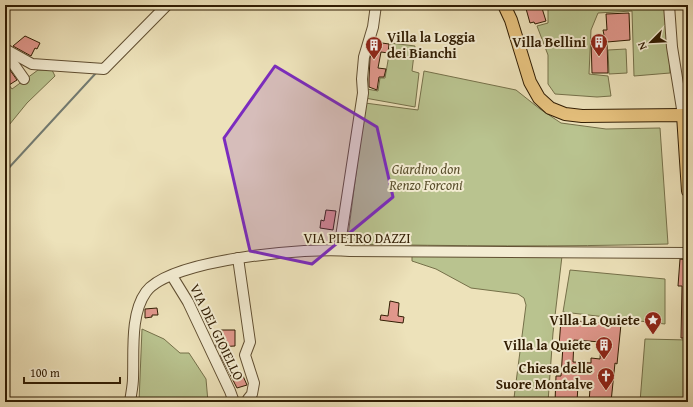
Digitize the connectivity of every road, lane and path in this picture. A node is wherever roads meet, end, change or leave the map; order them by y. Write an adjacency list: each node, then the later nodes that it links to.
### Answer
1 (167, 5): 7 (street)
2 (376, 5): 11 (street)
3 (504, 5): 6 (main road)
4 (508, 5): 6 (main road)
5 (669, 5): 9 (street)
6 (511, 20): 9 (main road)
7 (5, 51): 8 (street)
8 (24, 79)
9 (686, 116): 10 (main road)
10 (688, 191)
11 (339, 250): 12 (street, VIA PIETRO DAZZI); 13 (street, VIA PIETRO DAZZI)
12 (688, 253)
13 (238, 258): 14 (street, VIA PIETRO DAZZI); 15 (street)
14 (172, 276): 16 (street, VIA PIETRO DAZZI); 17 (street, VIA DEL GIOIELLO)
15 (248, 399)
16 (130, 402)
17 (234, 402)

